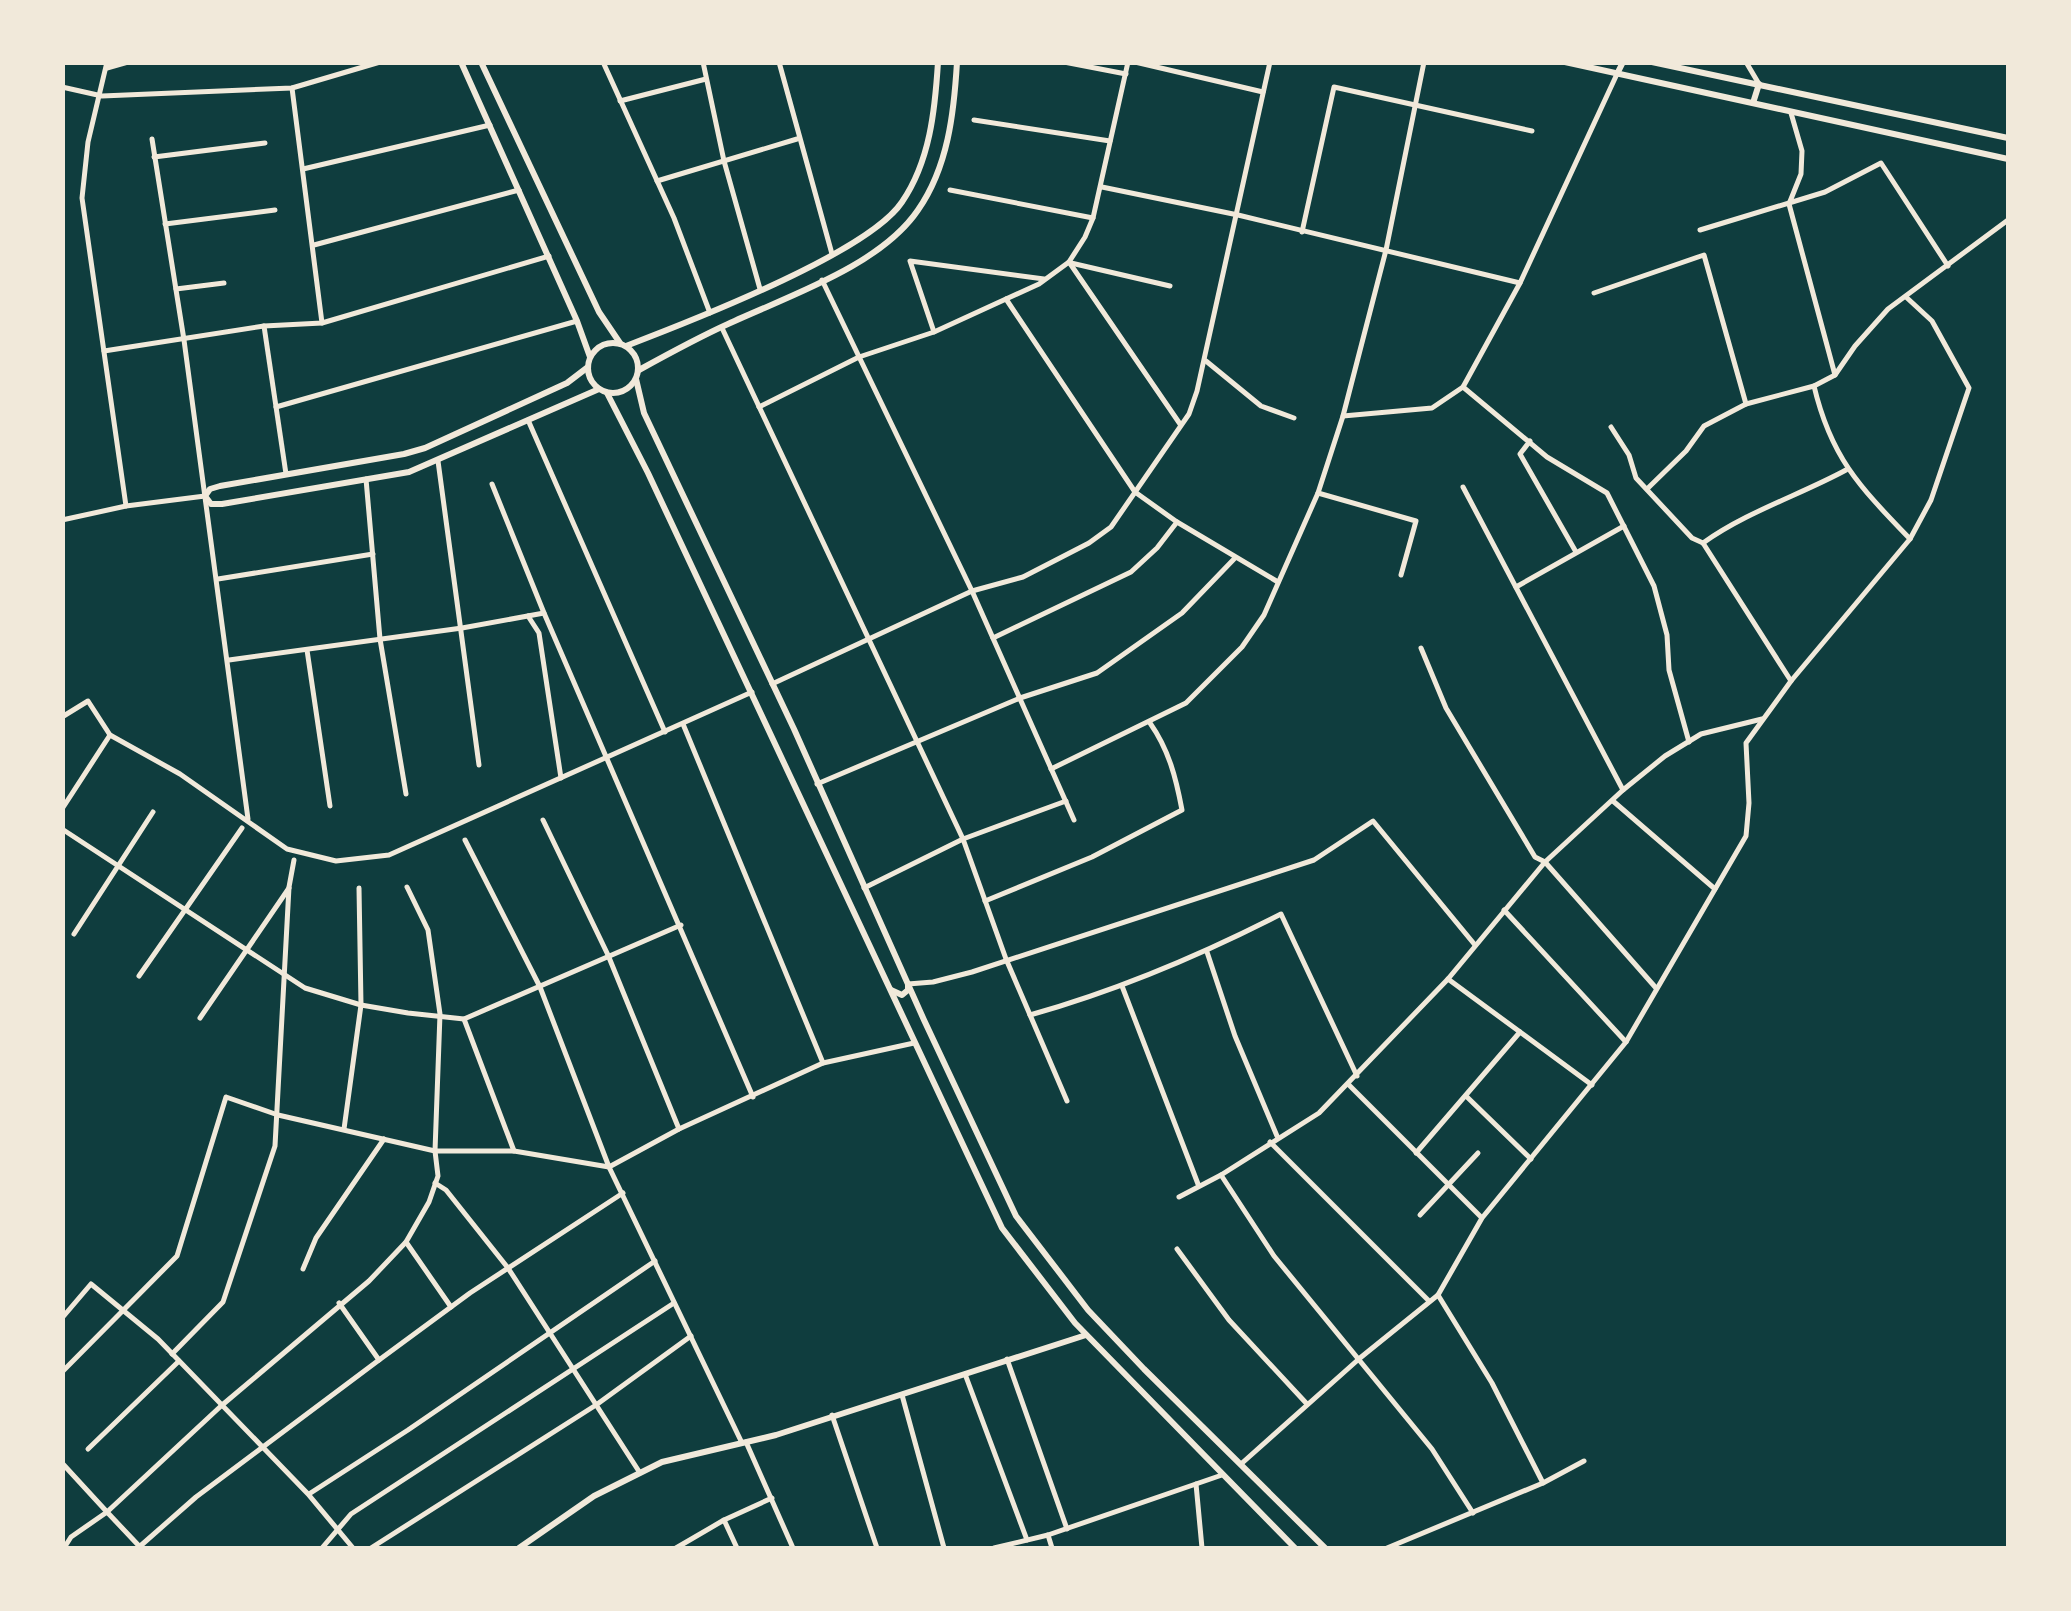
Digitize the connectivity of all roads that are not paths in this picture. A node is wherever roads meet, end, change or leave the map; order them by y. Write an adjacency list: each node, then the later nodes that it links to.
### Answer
1 (128, 62): 18 (street)
2 (380, 62): 24 (street)
3 (461, 62): 32 (main road)
4 (482, 62): 81 (main road)
5 (603, 62): 27 (street)
6 (702, 62): 21 (street)
7 (779, 62): 34 (street)
8 (938, 62): 57 (main road)
9 (957, 62): 62 (main road)
10 (1064, 62): 19 (street)
11 (1132, 62): 19 (street); 25 (street)
12 (1270, 62): 25 (street)
13 (1424, 62): 29 (street)
14 (1565, 62): 20 (main road)
15 (1623, 62): 20 (main road)
16 (1652, 62): 22 (main road)
17 (1746, 62): 22 (street)
18 (106, 66): 26 (street)
19 (1126, 74): 37 (street)
20 (1617, 74): 28 (main road); 66 (street)
21 (706, 79): 27 (street); 41 (street)
22 (1758, 84): 28 (main road); 35 (main road)
23 (62, 87): 26 (street)
24 (292, 88): 26 (street); 42 (street)
25 (1264, 92): 49 (street)
26 (102, 96): 82 (street)
27 (620, 101): 43 (street)
28 (1753, 103): 30 (main road)
29 (1416, 104): 33 (street); 54 (street); 56 (street)
30 (1790, 111): 40 (main road); 47 (street)
31 (974, 120): 37 (street)
32 (490, 125): 42 (street); 45 (main road)
33 (1532, 131)
34 (798, 138): 41 (street); 57 (street)
35 (2008, 138)
36 (152, 140): 39 (street)
37 (1110, 142): 44 (street)
38 (265, 144): 39 (street)
39 (154, 157): 52 (street)
40 (2008, 159)
41 (724, 161): 43 (street); 70 (street)
42 (303, 169): 55 (street)
43 (656, 181): 74 (street)
44 (1102, 187): 49 (street); 50 (street)
45 (518, 190): 55 (street); 58 (main road)
46 (950, 190): 50 (street)
47 (1789, 204): 53 (street); 61 (street); 87 (street)
48 (275, 210): 52 (street)
49 (1238, 215): 54 (street); 84 (street)
50 (1093, 218): 59 (street)
51 (2008, 220): 61 (street)
52 (165, 224): 69 (street)
53 (1700, 230)
54 (1302, 232): 56 (street)
55 (313, 245): 76 (street)
56 (1386, 250): 66 (street); 96 (street)
57 (833, 254): 60 (main road); 62 (main road)
58 (549, 256): 75 (main road); 76 (street)
59 (1068, 262): 63 (street); 68 (street); 99 (street)
60 (807, 266): 67 (main road); 70 (main road)
61 (1948, 266): 72 (street)
62 (843, 270): 64 (main road)
63 (1047, 279): 73 (street); 79 (street)
64 (822, 280): 67 (main road); 83 (street)
65 (224, 283): 69 (street)
66 (1520, 283): 90 (street)
67 (812, 284): 78 (main road)
68 (1170, 286)
69 (176, 289): 80 (street)
70 (760, 289): 74 (main road)
71 (1594, 293): 93 (street)
72 (1906, 297): 87 (street); 116 (street)
73 (1006, 299): 79 (street); 109 (street)
74 (710, 313): 81 (main road)
75 (577, 321): 85 (main road); 94 (street)
76 (322, 323): 77 (street)
77 (264, 326): 80 (street); 94 (street)
78 (721, 327): 86 (main road); 95 (street)
79 (934, 332): 83 (street)
80 (184, 340): 82 (street); 111 (street)
81 (623, 344): 85 (main road); 86 (main road)
82 (104, 352): 112 (street)
83 (859, 357): 95 (street); 125 (street)
84 (1206, 361): 97 (street); 99 (street)
85 (589, 362): 91 (main road); 104 (main road)
86 (639, 370): 88 (main road)
87 (1835, 374): 89 (street)
88 (636, 379): 92 (main road); 136 (main road)
89 (1814, 386): 93 (street); 103 (street)
90 (1463, 388): 96 (street); 101 (street)
91 (598, 389): 92 (main road); 98 (main road)
92 (607, 393): 137 (main road)
93 (1746, 404): 108 (street)
94 (276, 407): 104 (street)
95 (759, 408): 130 (street)
96 (1343, 416): 110 (street)
97 (1294, 418)
98 (528, 420): 102 (main road); 143 (street)
99 (1180, 424): 109 (street)
100 (1611, 427): 108 (street)
101 (1530, 442): 115 (street); 118 (street)
102 (438, 462): 105 (main road); 128 (street)
103 (1847, 470): 116 (street); 117 (street)
104 (286, 474): 111 (main road)
105 (366, 479): 111 (main road); 119 (street)
106 (492, 484): 126 (street)
107 (1463, 487): 124 (street)
108 (1647, 489): 117 (street)
109 (1136, 492): 114 (street); 125 (street)
110 (1318, 493): 121 (street); 123 (street)
111 (205, 496): 112 (street); 122 (street)
112 (126, 506): 113 (street)
113 (62, 520)
114 (1177, 522): 120 (street); 129 (street)
115 (1624, 526): 118 (street); 145 (street)
116 (1910, 540): 135 (street)
117 (1702, 543): 135 (street)
118 (1576, 552): 124 (street)
119 (373, 554): 122 (street); 131 (street)
120 (1235, 558): 123 (street); 138 (street)
121 (1400, 575)
122 (217, 579): 134 (street)
123 (1278, 582): 141 (street)
124 (1516, 587): 152 (street)
125 (972, 592): 129 (street); 130 (street)
126 (544, 613): 127 (street); 147 (street)
127 (528, 616): 128 (street); 150 (street)
128 (462, 628): 131 (street); 148 (street)
129 (993, 638): 138 (street)
130 (868, 639): 136 (street); 146 (street)
131 (380, 640): 133 (street); 153 (street)
132 (1421, 648): 167 (street)
133 (306, 650): 134 (street); 156 (street)
134 (229, 660): 159 (street)
135 (1790, 682): 140 (street)
136 (772, 684): 151 (main road)
137 (752, 692): 142 (street); 191 (main road)
138 (1020, 698): 146 (street); 149 (street)
139 (62, 718): 144 (street)
140 (1762, 719): 145 (street); 173 (street)
141 (1150, 723): 149 (street); 174 (street)
142 (683, 724): 143 (street); 202 (street)
143 (666, 732): 147 (street)
144 (110, 735): 157 (street); 159 (street)
145 (1689, 742): 152 (street)
146 (917, 743): 151 (street); 164 (street)
147 (607, 758): 150 (street); 177 (street)
148 (479, 765)
149 (1052, 769): 154 (street)
150 (561, 778): 159 (street)
151 (817, 784): 172 (main road)
152 (1623, 790): 155 (street)
153 (406, 794)
154 (1066, 801): 161 (street); 164 (street)
155 (1613, 801): 167 (street); 173 (street)
156 (330, 806)
157 (62, 809)
158 (153, 812): 168 (street)
159 (248, 819)
160 (543, 820): 182 (street)
161 (1074, 820)
162 (242, 828): 175 (street)
163 (62, 829): 168 (street)
164 (963, 839): 172 (street); 174 (street)
165 (465, 840): 189 (street)
166 (294, 860): 169 (street)
167 (1545, 862): 176 (street); 190 (street)
168 (120, 867): 175 (street); 178 (street)
169 (290, 887): 180 (street); 184 (street)
170 (407, 887): 193 (street)
171 (359, 888): 192 (street)
172 (864, 888): 187 (main road)
173 (1715, 889): 190 (street)
174 (985, 901): 183 (street)
175 (188, 909): 180 (street); 185 (street)
176 (1504, 910): 179 (street); 201 (street)
177 (681, 925): 182 (street); 207 (street)
178 (74, 934)
179 (1475, 945): 183 (street); 186 (street)
180 (246, 952): 184 (street); 195 (street)
181 (1207, 952): 188 (street); 203 (street); 212 (street)
182 (608, 956): 189 (street); 210 (street)
183 (1006, 959): 187 (street); 194 (street)
184 (284, 975): 192 (street); 209 (street)
185 (139, 976)
186 (1448, 978): 199 (street); 203 (street)
187 (908, 984): 191 (main road); 197 (main road)
188 (1122, 986): 194 (street); 224 (street)
189 (540, 987): 196 (street); 220 (street)
190 (1656, 988): 201 (street)
191 (890, 990): 198 (main road)
192 (361, 1005): 193 (street); 211 (street)
193 (440, 1014): 196 (street); 215 (street)
194 (1030, 1014): 208 (street)
195 (200, 1018)
196 (464, 1019): 216 (street)
197 (924, 1020): 198 (main road); 262 (main road)
198 (908, 1028): 200 (main road)
199 (1520, 1032): 205 (street); 206 (street)
200 (914, 1042): 202 (street); 242 (main road)
201 (1626, 1042): 205 (street)
202 (824, 1063): 207 (street)
203 (1357, 1076): 204 (street)
204 (1349, 1085): 212 (street); 217 (street)
205 (1592, 1085): 219 (street)
206 (1466, 1096): 217 (street); 219 (street)
207 (753, 1097): 210 (street)
208 (1067, 1101)
209 (278, 1115): 211 (street); 239 (street); 244 (street)
210 (680, 1128): 220 (street)
211 (344, 1129): 213 (street)
212 (1277, 1136): 214 (street)
213 (384, 1139): 215 (street); 232 (street)
214 (1270, 1142): 221 (street); 235 (street)
215 (435, 1151): 216 (street); 222 (street)
216 (514, 1151): 220 (street)
217 (1416, 1153): 223 (street)
218 (1478, 1153): 223 (street)
219 (1530, 1159): 228 (street)
220 (609, 1168): 225 (street)
221 (1222, 1175): 224 (street); 245 (street)
222 (436, 1183): 229 (street); 233 (street)
223 (1448, 1184): 227 (street); 228 (street)
224 (1198, 1185): 226 (street)
225 (623, 1193): 231 (street); 233 (street)
226 (1180, 1197)
227 (1420, 1214)
228 (1482, 1218): 234 (street)
229 (406, 1242): 237 (street); 238 (street)
230 (1177, 1248): 253 (street)
231 (654, 1261): 236 (street); 241 (street)
232 (303, 1268)
233 (508, 1268): 238 (street); 241 (street)
234 (1438, 1295): 235 (street); 265 (street)
235 (1428, 1300): 245 (street)
236 (674, 1303): 243 (street); 249 (street)
237 (339, 1304): 247 (street); 255 (street)
238 (452, 1306): 247 (street)
239 (123, 1310): 240 (street); 244 (street); 250 (street)
240 (62, 1318)
241 (549, 1333): 249 (street); 267 (street)
242 (1086, 1335): 246 (main road); 264 (main road)
243 (691, 1336): 254 (street); 257 (street)
244 (172, 1354): 248 (street)
245 (1360, 1358): 253 (street); 270 (street)
246 (1007, 1359): 251 (main road); 272 (street)
247 (379, 1360): 258 (street)
248 (179, 1362): 255 (street); 259 (street)
249 (572, 1368): 254 (street); 273 (street)
250 (62, 1372)
251 (965, 1374): 252 (main road); 275 (street)
252 (902, 1395): 256 (main road); 286 (street)
253 (1308, 1404): 262 (street)
254 (596, 1405): 263 (street); 280 (street)
255 (221, 1406): 258 (street); 269 (street)
256 (832, 1415): 257 (main road); 285 (street)
257 (744, 1443): 263 (main road); 268 (street)
258 (261, 1446): 267 (street); 277 (street)
259 (88, 1449)
260 (1584, 1462): 265 (street)
261 (62, 1464): 269 (street)
262 (1241, 1464): 291 (main road)
263 (640, 1473): 281 (main road)
264 (1222, 1475): 266 (street); 290 (main road)
265 (1543, 1482): 270 (street)
266 (1196, 1484): 272 (street); 289 (street)
267 (308, 1494): 273 (street)
268 (772, 1498): 271 (street); 284 (street)
269 (107, 1512): 276 (street); 277 (street)
270 (1472, 1514): 292 (street)
271 (724, 1520): 282 (street); 283 (street)
272 (1068, 1529): 274 (street)
273 (340, 1530): 278 (street); 279 (street)
274 (1048, 1535): 275 (street); 288 (street)
275 (1028, 1540): 287 (street)
276 (64, 1548)
277 (140, 1548)
278 (322, 1548)
279 (354, 1548)
280 (371, 1548)
281 (519, 1548)
282 (676, 1548)
283 (737, 1548)
284 (792, 1548)
285 (876, 1548)
286 (944, 1548)
287 (994, 1548)
288 (1052, 1548)
289 (1202, 1548)
290 (1295, 1548)
291 (1325, 1548)
292 (1387, 1548)

